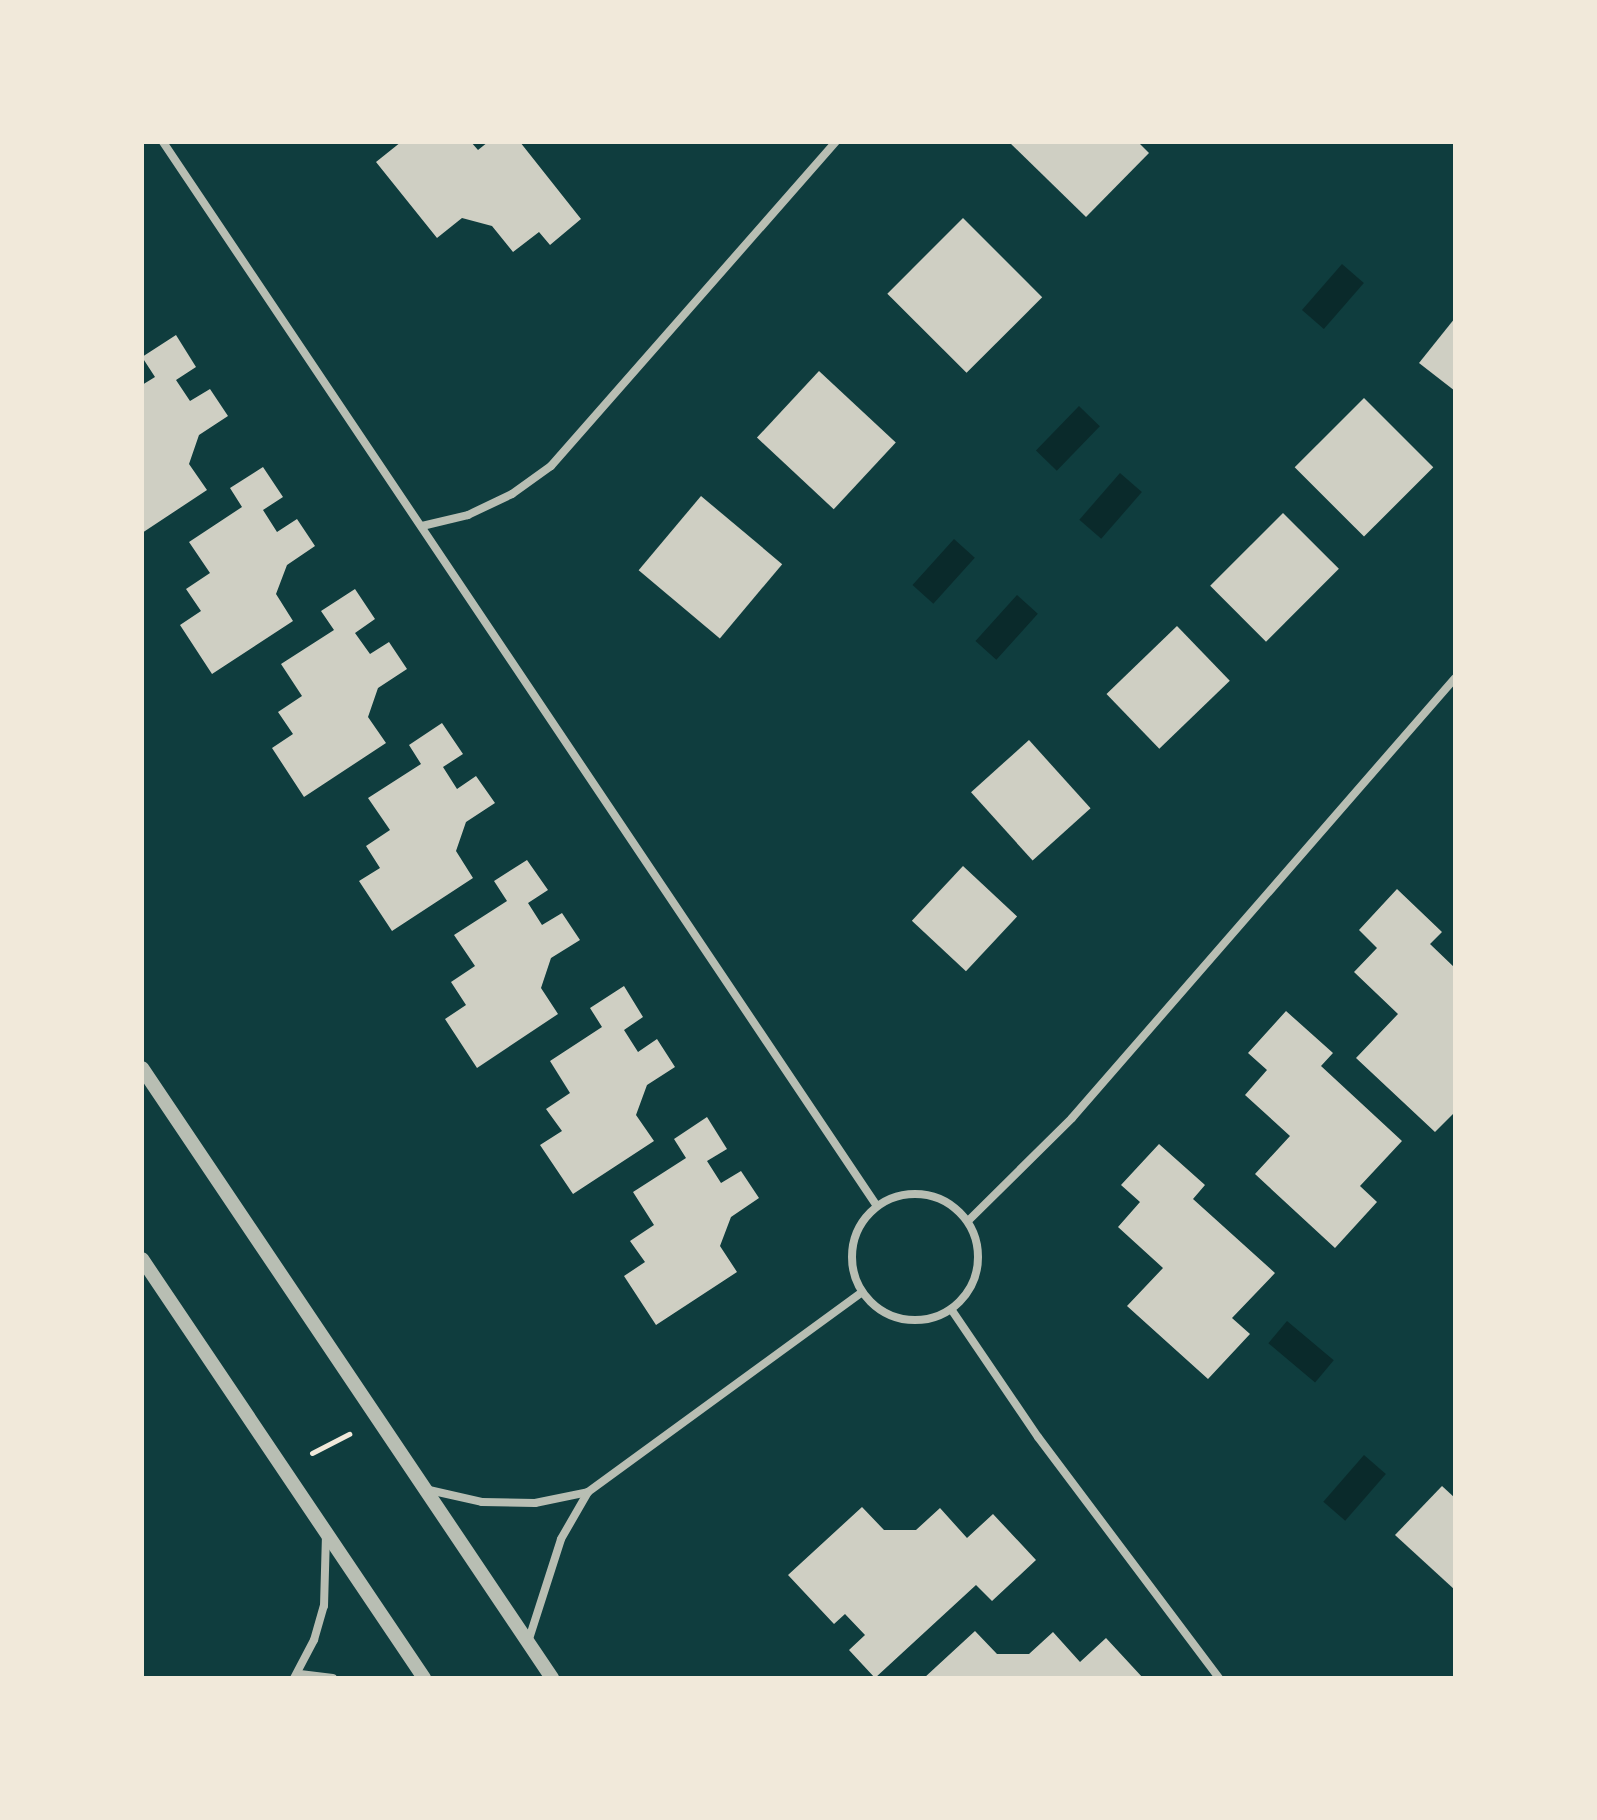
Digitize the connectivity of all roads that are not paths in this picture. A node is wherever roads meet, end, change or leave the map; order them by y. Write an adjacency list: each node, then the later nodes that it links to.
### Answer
1 (163, 142): 3 (street)
2 (836, 142): 3 (street)
3 (422, 526): 6 (street)
4 (1455, 678): 7 (street)
5 (142, 1068): 11 (street)
6 (877, 1206): 7 (street); 9 (street)
7 (968, 1221): 10 (street)
8 (142, 1259): 13 (street)
9 (862, 1292): 10 (street); 12 (street)
10 (951, 1309): 19 (street)
11 (429, 1490): 12 (street); 14 (street)
12 (588, 1492): 14 (street)
13 (326, 1535): 15 (street); 17 (street)
14 (528, 1642): 18 (street)
15 (297, 1676): 16 (street)
16 (333, 1678)
17 (424, 1678)
18 (552, 1678)
19 (1219, 1678)

